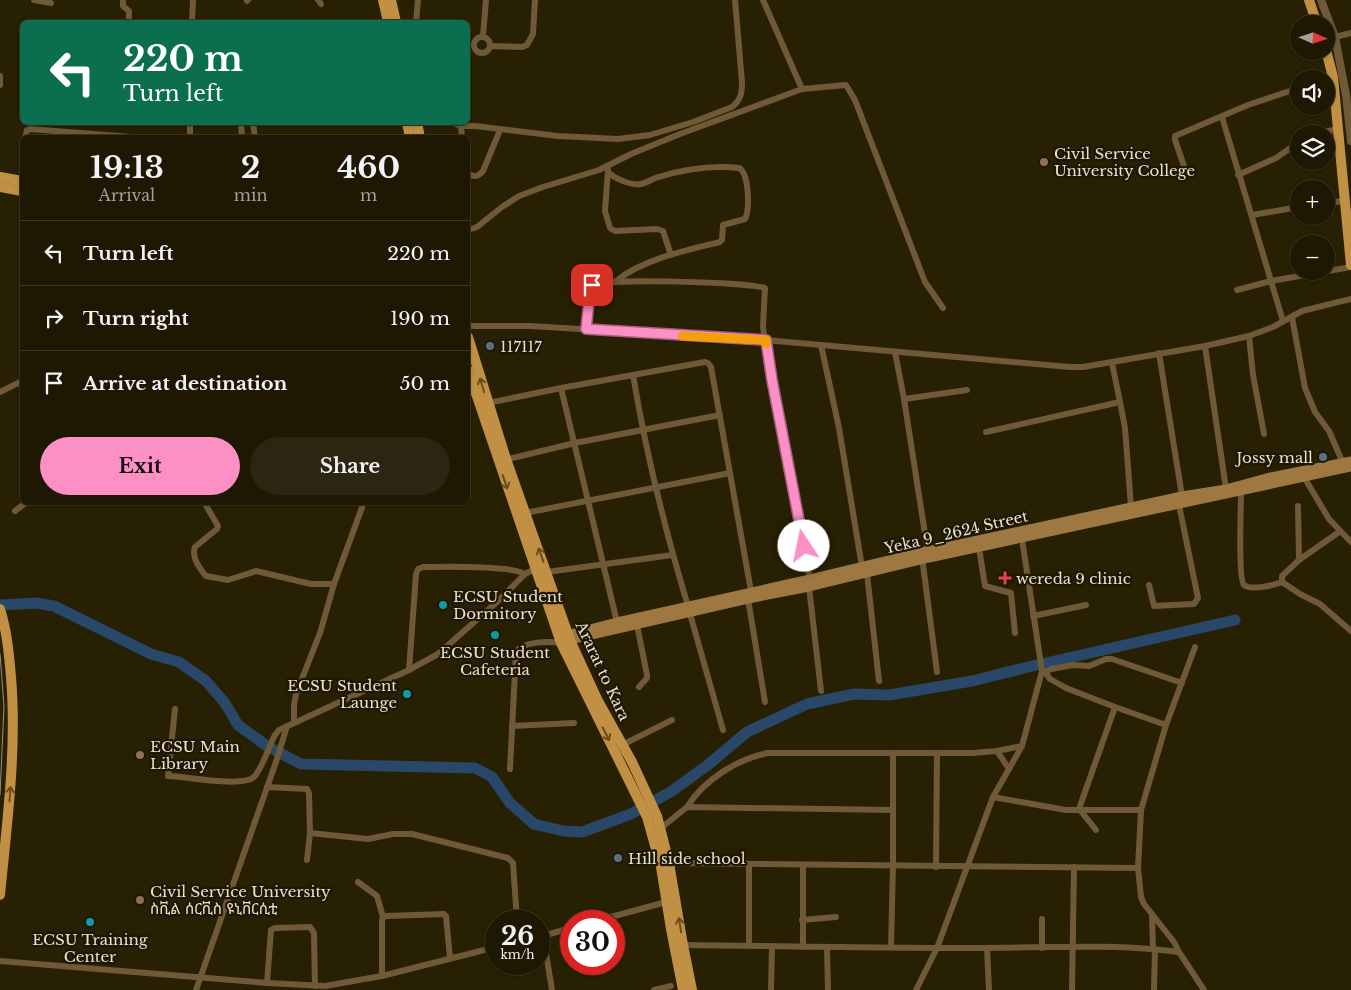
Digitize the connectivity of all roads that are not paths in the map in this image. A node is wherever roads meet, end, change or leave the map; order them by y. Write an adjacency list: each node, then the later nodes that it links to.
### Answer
1 (34, 0): 13 (street)
2 (124, 0): 16 (street)
3 (193, 0): 17 (street)
4 (383, 0): 18 (main road)
5 (391, 0): 19 (main road)
6 (418, 0): 20 (street)
7 (486, 0): 22 (street)
8 (536, 0): 25 (street)
9 (735, 0): 38 (street)
10 (763, 0): 28 (street)
11 (1309, 0): 14 (main road)
12 (1321, 0): 15 (street)
13 (51, 3)
14 (1314, 15)
15 (1327, 15)
16 (129, 20)
17 (192, 20)
18 (388, 20)
19 (396, 20)
20 (416, 20)
21 (1351, 33): 23 (street)
22 (483, 36): 24 (street); 25 (street)
23 (1335, 37): 43 (street)
24 (471, 43): 25 (street)
25 (490, 46)
26 (0, 76): 27 (street)
27 (0, 85)
28 (802, 90): 46 (street); 64 (street)
29 (1290, 91): 31 (street)
30 (1335, 115): 36 (main road)
31 (1222, 117): 45 (street); 48 (street)
32 (241, 125): 37 (street)
33 (459, 125): 35 (street)
34 (254, 126): 37 (street)
35 (462, 126): 38 (street); 42 (street)
36 (1337, 129): 53 (main road)
37 (241, 130): 41 (street)
38 (500, 130): 47 (street)
39 (26, 135): 40 (street)
40 (93, 135)
41 (242, 135)
42 (462, 135)
43 (1351, 141)
44 (1290, 148): 48 (street)
45 (1185, 169)
46 (608, 170): 57 (street); 58 (street); 58 (street)
47 (470, 175)
48 (1238, 175): 56 (street)
49 (0, 177): 50 (main road)
50 (20, 181)
51 (20, 182): 52 (main road)
52 (0, 187)
53 (1344, 201): 54 (street); 59 (main road)
54 (1335, 202)
55 (1290, 209): 56 (street)
56 (1252, 215): 61 (street)
57 (470, 229)
58 (671, 255): 60 (street)
59 (1351, 266): 61 (street)
60 (616, 281): 68 (street); 70 (street)
61 (1271, 281): 62 (street); 66 (street)
62 (1237, 290)
63 (1351, 299): 65 (street)
64 (943, 308)
65 (1292, 317): 66 (street); 92 (street)
66 (1283, 321): 69 (street)
67 (470, 326): 68 (street)
68 (586, 329): 70 (street)
69 (1249, 336): 73 (street); 89 (street)
70 (766, 340): 72 (street); 120 (street)
71 (470, 344): 85 (main road, Ararat to Kara, one-way to 71)
72 (822, 346): 74 (street); 116 (street)
73 (1205, 346): 75 (street); 96 (street)
74 (895, 352): 76 (street); 83 (street)
75 (1158, 354): 76 (street); 99 (street)
76 (1112, 362): 84 (street)
77 (633, 374): 80 (street); 86 (street); 87 (street)
78 (470, 375): 91 (main road, Ararat to Kara)
79 (20, 382): 82 (street)
80 (561, 388): 85 (street); 90 (street)
81 (967, 390): 83 (street)
82 (0, 392)
83 (904, 399): 112 (street)
84 (1120, 402): 88 (street); 104 (street)
85 (488, 403): 91 (main road, Ararat to Kara)
86 (720, 415): 87 (street); 93 (street)
87 (642, 429): 90 (street); 95 (street)
88 (986, 432)
89 (1264, 434)
90 (575, 443): 91 (street); 98 (street)
91 (502, 460): 106 (main road, Ararat to Kara); 115 (main road, Ararat to Kara, one-way to 115)
92 (1348, 464): 94 (main road, Yeka 9_2624 Street); 96 (main road, Yeka 9_2624 Street)
93 (730, 473): 95 (street); 123 (street)
94 (1304, 477): 97 (main road, Yeka 9_2624 Street); 107 (street)
95 (654, 486): 98 (street); 111 (street)
96 (1226, 489): 99 (main road, Yeka 9_2624 Street)
97 (1241, 492): 99 (main road, Yeka 9_2624 Street); 119 (street)
98 (587, 500): 106 (street); 114 (street)
99 (1181, 500): 104 (main road, Yeka 9_2624 Street); 109 (main road, Yeka 9_2624 Street); 122 (street)
100 (23, 505): 105 (street)
101 (206, 505): 121 (street)
102 (363, 505): 121 (street)
103 (1298, 506): 113 (street)
104 (1131, 508): 112 (main road, Yeka 9_2624 Street)
105 (15, 511)
106 (525, 513): 117 (main road, Ararat to Kara, one-way to 106)
107 (1339, 532): 108 (street); 113 (street)
108 (1350, 538)
109 (1022, 539): 110 (main road, Yeka 9_2624 Street); 127 (street)
110 (979, 548): 112 (main road, Yeka 9_2624 Street); 132 (street)
111 (672, 555): 114 (street); 125 (street)
112 (925, 556): 116 (main road, Yeka 9_2624 Street); 137 (street)
113 (1299, 560): 119 (street)
114 (603, 564): 117 (street); 128 (street)
115 (535, 569): 118 (street); 133 (main road, Ararat to Kara)
116 (865, 570): 120 (main road, Yeka 9_2624 Street); 138 (street)
117 (547, 572): 133 (main road, Ararat to Kara)
118 (525, 574): 136 (street); 136 (street)
119 (1282, 582): 131 (street)
120 (810, 583): 123 (main road, Yeka 9_2624 Street); 141 (street)
121 (334, 584): 147 (street)
122 (1149, 585)
123 (749, 595): 125 (main road, Yeka 9_2624 Street); 143 (street)
124 (1086, 605): 127 (street)
125 (689, 610): 128 (main road, Yeka 9_2624 Street); 129 (main road, Yeka 9_2624 Street); 152 (street)
126 (0, 611): 180 (main road, one-way to 126)
127 (1033, 616): 135 (street)
128 (617, 622): 130 (main road, Yeka 9_2624 Street)
129 (638, 625): 130 (main road, Yeka 9_2624 Street); 140 (street)
130 (594, 631): 133 (main road, Yeka 9_2624 Street)
131 (1351, 631)
132 (1015, 633)
133 (562, 639): 142 (main road, Ararat to Kara); 151 (street)
134 (1195, 647): 139 (street)
135 (1043, 669): 139 (street); 144 (street); 154 (street)
136 (408, 670): 147 (street)
137 (937, 672)
138 (879, 681)
139 (1182, 683): 149 (street)
140 (639, 687)
141 (821, 691)
142 (594, 702): 153 (main road, Ararat to Kara); 162 (main road, Ararat to Kara, one-way to 162)
143 (765, 702)
144 (1115, 707): 149 (street); 165 (street)
145 (175, 709): 150 (street)
146 (672, 720): 153 (street)
147 (294, 722): 150 (street)
148 (574, 723): 151 (street)
149 (1166, 725): 166 (street)
150 (287, 726): 160 (street)
151 (512, 726): 158 (street)
152 (723, 730)
153 (622, 745): 162 (main road, Ararat to Kara)
154 (1022, 746): 155 (street); 159 (street)
155 (997, 751): 156 (street); 159 (street)
156 (937, 753): 157 (street); 175 (street)
157 (893, 754): 163 (street); 164 (street)
158 (510, 769)
159 (1009, 769): 161 (street)
160 (267, 787): 168 (street); 206 (street)
161 (993, 796): 165 (street); 177 (street)
162 (645, 800): 169 (main road, Ararat to Kara)
163 (687, 807): 164 (street); 169 (street)
164 (892, 810): 174 (street)
165 (1080, 810): 166 (street); 167 (street)
166 (1141, 810): 178 (street)
167 (1096, 830)
168 (310, 833): 170 (street); 182 (street)
169 (659, 834): 171 (main road, Ararat to Kara); 181 (main road, Ararat to Kara)
170 (307, 860)
171 (670, 863): 172 (street); 181 (main road, Ararat to Kara)
172 (749, 864): 173 (street); 190 (street)
173 (803, 864): 174 (street); 188 (street)
174 (893, 865): 175 (street); 194 (street)
175 (936, 867): 177 (street)
176 (1074, 867): 177 (street); 178 (street); 192 (street)
177 (968, 868): 196 (street)
178 (1138, 868): 184 (street)
179 (358, 882): 185 (street)
180 (0, 895)
181 (671, 901): 183 (street); 189 (main road, Ararat to Kara, one-way to 181); 213 (main road, Ararat to Kara)
182 (516, 910)
183 (625, 913)
184 (1152, 914): 199 (street); 201 (street)
185 (383, 917): 202 (street); 205 (street)
186 (836, 917): 188 (street)
187 (1042, 919): 198 (street)
188 (802, 920): 193 (street)
189 (683, 945): 190 (street); 214 (main road, Ararat to Kara)
190 (749, 945): 191 (street)
191 (772, 946): 193 (street); 215 (street)
192 (1074, 946): 198 (street); 199 (street); 219 (street)
193 (803, 947): 195 (street)
194 (891, 947): 195 (street); 196 (street)
195 (827, 948): 216 (street)
196 (937, 948): 197 (street); 217 (street)
197 (986, 948): 198 (street); 218 (street)
198 (1042, 948)
199 (1154, 949): 201 (street); 220 (street)
200 (485, 950): 202 (street)
201 (1179, 952): 221 (street)
202 (450, 958): 205 (street)
203 (0, 961): 206 (street)
204 (549, 975): 211 (street)
205 (382, 976): 208 (street)
206 (201, 978): 207 (street); 210 (street)
207 (267, 983): 208 (street); 208 (street)
208 (315, 986)
209 (671, 986): 212 (street)
210 (196, 990)
211 (552, 990)
212 (654, 990)
213 (683, 990)
214 (692, 990)
215 (771, 990)
216 (828, 990)
217 (916, 990)
218 (989, 990)
219 (1072, 990)
220 (1154, 990)
221 (1204, 990)

